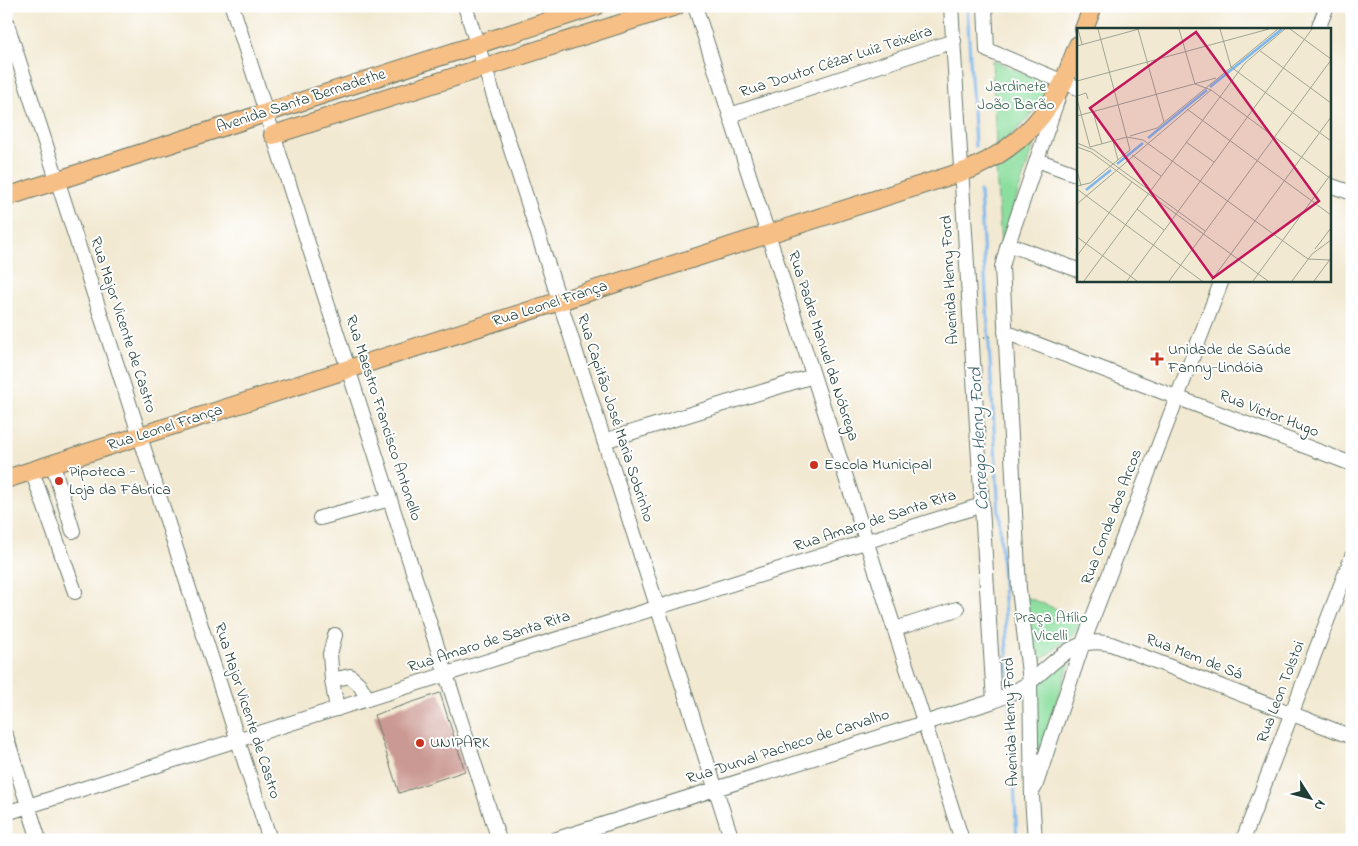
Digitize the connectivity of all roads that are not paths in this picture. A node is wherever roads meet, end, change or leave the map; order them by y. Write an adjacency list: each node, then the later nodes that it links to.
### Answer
1 (232, 6): 18 (street, Rua Maestro Francisco Antonello)
2 (465, 6): 14 (street, Rua Capitão José Maria Sobrinho)
3 (596, 6): 14 (main road, Avenida Santa Bernadethe)
4 (676, 6): 16 (main road, Avenida Santa Bernadethe)
5 (696, 6): 19 (street, Rua Padre Manuel da Nóbrega)
6 (952, 6): 13 (street, Avenida Henry Ford)
7 (985, 6): 17 (street)
8 (1093, 6): 11 (main road)
9 (1327, 6): 12 (street)
10 (6, 21): 24 (street, Rua Major Vicente de Castro)
11 (1084, 28)
12 (1318, 28)
13 (954, 42): 19 (street, Rua Doutor Cézar Luiz Teixeira); 22 (street, Avenida Henry Ford)
14 (477, 45): 16 (street, Rua Capitão José Maria Sobrinho); 18 (main road, Avenida Santa Bernadethe)
15 (1077, 51): 17 (main road, Rua Leonel França)
16 (485, 67): 20 (main road, Avenida Santa Bernadethe); 32 (street, Rua Capitão José Maria Sobrinho)
17 (1071, 85): 21 (street, Avenida Henry Ford); 22 (main road, Rua Leonel França)
18 (266, 113): 20 (street, Rua Maestro Francisco Antonello); 24 (main road, Avenida Santa Bernadethe)
19 (730, 115): 28 (street, Rua Padre Manuel da Nóbrega)
20 (273, 135): 34 (street, Rua Maestro Francisco Antonello)
21 (1037, 160): 23 (street); 29 (street, Avenida Henry Ford)
22 (961, 172): 28 (main road, Rua Leonel França); 44 (street, Avenida Henry Ford)
23 (1077, 175)
24 (57, 180): 27 (main road, Avenida Santa Bernadethe); 37 (street, Rua Major Vicente de Castro)
25 (1330, 185): 26 (street)
26 (1352, 193)
27 (6, 197)
28 (768, 234): 32 (main road, Rua Leonel França); 35 (street, Rua Padre Manuel da Nóbrega)
29 (1008, 244): 30 (street); 33 (street, Avenida Henry Ford)
30 (1077, 270)
31 (1222, 281): 36 (street, Rua Conde dos Arcos)
32 (560, 301): 34 (main road, Rua Leonel França); 38 (street, Rua Capitão José Maria Sobrinho)
33 (1002, 334): 36 (street, Rua Victor Hugo); 57 (street, Avenida Henry Ford)
34 (349, 369): 37 (main road, Rua Leonel França); 43 (street, Rua Maestro Francisco Antonello)
35 (814, 376): 38 (street); 47 (street, Rua Padre Manuel da Nóbrega)
36 (1177, 397): 40 (street, Rua Victor Hugo); 54 (street, Rua Conde dos Arcos)
37 (140, 436): 39 (main road, Rua Leonel França); 65 (street, Rua Major Vicente de Castro)
38 (604, 441): 50 (street, Rua Capitão José Maria Sobrinho)
39 (54, 464): 41 (main road, Rua Leonel França); 46 (street)
40 (1352, 464)
41 (32, 471): 42 (main road, Rua Leonel França); 49 (street)
42 (6, 479)
43 (390, 499): 45 (street); 55 (street, Rua Maestro Francisco Antonello)
44 (982, 505): 47 (street, Rua Amaro de Santa Rita); 59 (street, Avenida Henry Ford)
45 (320, 518)
46 (73, 531)
47 (867, 542): 50 (street, Rua Amaro de Santa Rita); 52 (street, Rua Padre Manuel da Nóbrega)
48 (1352, 556): 61 (street, Rua Leon Tolstoi)
49 (75, 592)
50 (658, 608): 55 (street, Rua Amaro de Santa Rita); 66 (street, Rua Capitão José Maria Sobrinho)
51 (957, 609): 52 (street)
52 (895, 629): 62 (street, Rua Padre Manuel da Nóbrega)
53 (335, 635): 56 (street)
54 (1083, 643): 57 (street); 61 (street, Rua Mem de Sá); 67 (street, Rua Conde dos Arcos)
55 (446, 674): 58 (street, Rua Amaro de Santa Rita); 72 (street, Rua Maestro Francisco Antonello)
56 (332, 680): 58 (street); 60 (street)
57 (1030, 682): 59 (street, Rua Durval Pacheco de Carvalho); 67 (street, Avenida Henry Ford)
58 (368, 699): 60 (street, Rua Amaro de Santa Rita)
59 (994, 700): 62 (street, Rua Durval Pacheco de Carvalho)
60 (337, 709): 65 (street, Rua Amaro de Santa Rita)
61 (1292, 714): 64 (street, Rua Mem de Sá); 77 (street, Rua Leon Tolstoi)
62 (924, 722): 66 (street, Rua Durval Pacheco de Carvalho); 75 (street, Rua Padre Manuel da Nóbrega)
63 (6, 736): 68 (street)
64 (1352, 737)
65 (238, 740): 68 (street, Rua Amaro de Santa Rita); 71 (street, Rua Major Vicente de Castro)
66 (715, 789): 73 (street, Rua Durval Pacheco de Carvalho); 74 (street, Rua Capitão José Maria Sobrinho)
67 (1032, 797): 76 (street, Avenida Henry Ford)
68 (29, 806): 69 (street, Rua Amaro de Santa Rita); 70 (street)
69 (6, 813)
70 (40, 840)
71 (270, 840)
72 (500, 840)
73 (554, 840)
74 (732, 840)
75 (962, 840)
76 (1034, 840)
77 (1243, 840)

